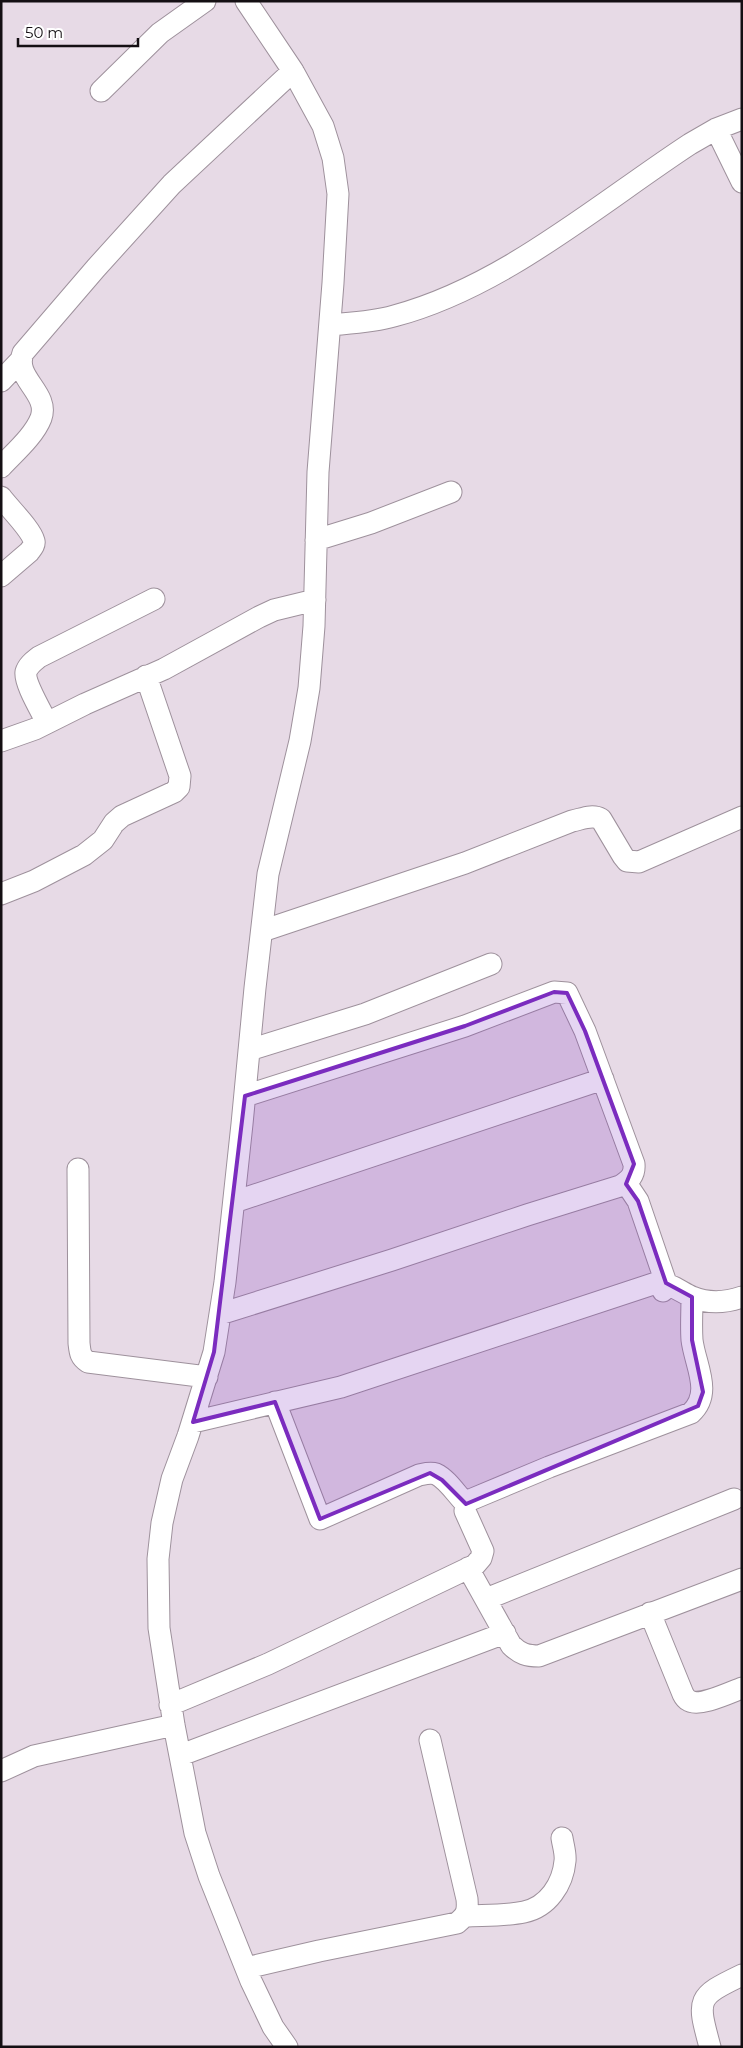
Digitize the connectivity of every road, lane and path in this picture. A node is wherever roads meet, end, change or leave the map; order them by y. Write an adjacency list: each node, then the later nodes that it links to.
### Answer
1 (205, 1): 4 (street)
2 (247, 2): 3 (street)
3 (293, 71): 8 (street); 9 (street)
4 (101, 91)
5 (742, 119): 6 (street)
6 (716, 130): 7 (street); 8 (street)
7 (742, 182)
8 (330, 325): 14 (street)
9 (20, 361): 10 (street); 11 (street)
10 (1, 381)
11 (1, 467)
12 (451, 492): 14 (street)
13 (1, 497): 15 (street)
14 (316, 540): 17 (street)
15 (1, 576)
16 (154, 599): 19 (street)
17 (315, 600): 18 (street); 23 (street)
18 (146, 676): 19 (street); 22 (street)
19 (47, 724): 20 (street)
20 (1, 741)
21 (742, 817): 23 (street)
22 (1, 894)
23 (262, 931): 25 (street)
24 (490, 964): 25 (street)
25 (249, 1050): 27 (street)
26 (603, 1079): 27 (street); 29 (street); 30 (street)
27 (245, 1096): 30 (street)
28 (78, 1169): 35 (street)
29 (628, 1181): 31 (street); 34 (street)
30 (234, 1202): 34 (street)
31 (665, 1287): 32 (street); 36 (street)
32 (692, 1297): 33 (street); 39 (street)
33 (742, 1297)
34 (220, 1314): 35 (street)
35 (207, 1376): 37 (street)
36 (275, 1402): 37 (street); 39 (street)
37 (193, 1422): 46 (street)
38 (734, 1500): 42 (street)
39 (466, 1504): 40 (street)
40 (468, 1568): 42 (street); 46 (street)
41 (742, 1578): 43 (street)
42 (486, 1599): 44 (street)
43 (650, 1613): 44 (street); 45 (street)
44 (505, 1633): 48 (street)
45 (742, 1688)
46 (172, 1715): 48 (street); 49 (street)
47 (430, 1740): 51 (street)
48 (181, 1755): 52 (street)
49 (1, 1771)
50 (562, 1838): 51 (street)
51 (465, 1916): 52 (street)
52 (246, 1968): 54 (street)
53 (742, 1975): 55 (street)
54 (286, 2046)
55 (710, 2047)

